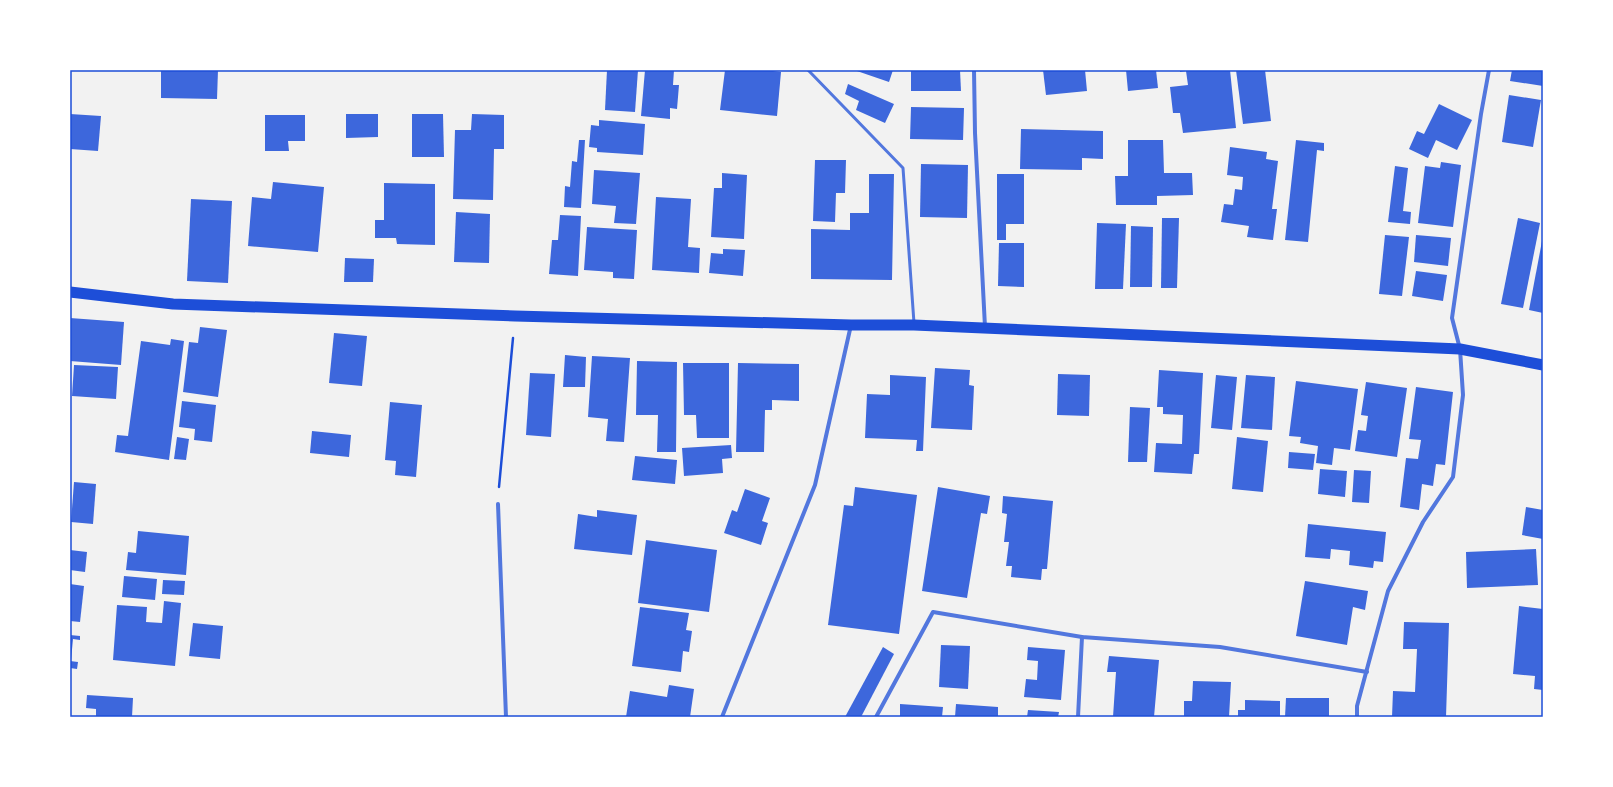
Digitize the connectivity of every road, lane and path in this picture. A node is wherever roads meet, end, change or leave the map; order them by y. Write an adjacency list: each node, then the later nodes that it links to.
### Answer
1 (808, 70): 7 (lane)
2 (974, 70): 8 (street)
3 (1489, 70): 9 (street)
4 (70, 292): 5 (highway)
5 (514, 316): 6 (highway); 11 (path)
6 (851, 325): 7 (highway); 15 (street)
7 (914, 325): 8 (highway)
8 (985, 328): 9 (highway)
9 (1460, 349): 10 (highway); 13 (street)
10 (1543, 365)
11 (498, 504): 14 (street)
12 (1082, 637): 13 (street); 16 (street); 17 (street)
13 (1366, 672): 18 (street)
14 (506, 717)
15 (722, 717)
16 (876, 717)
17 (1078, 717)
18 (1357, 717)

